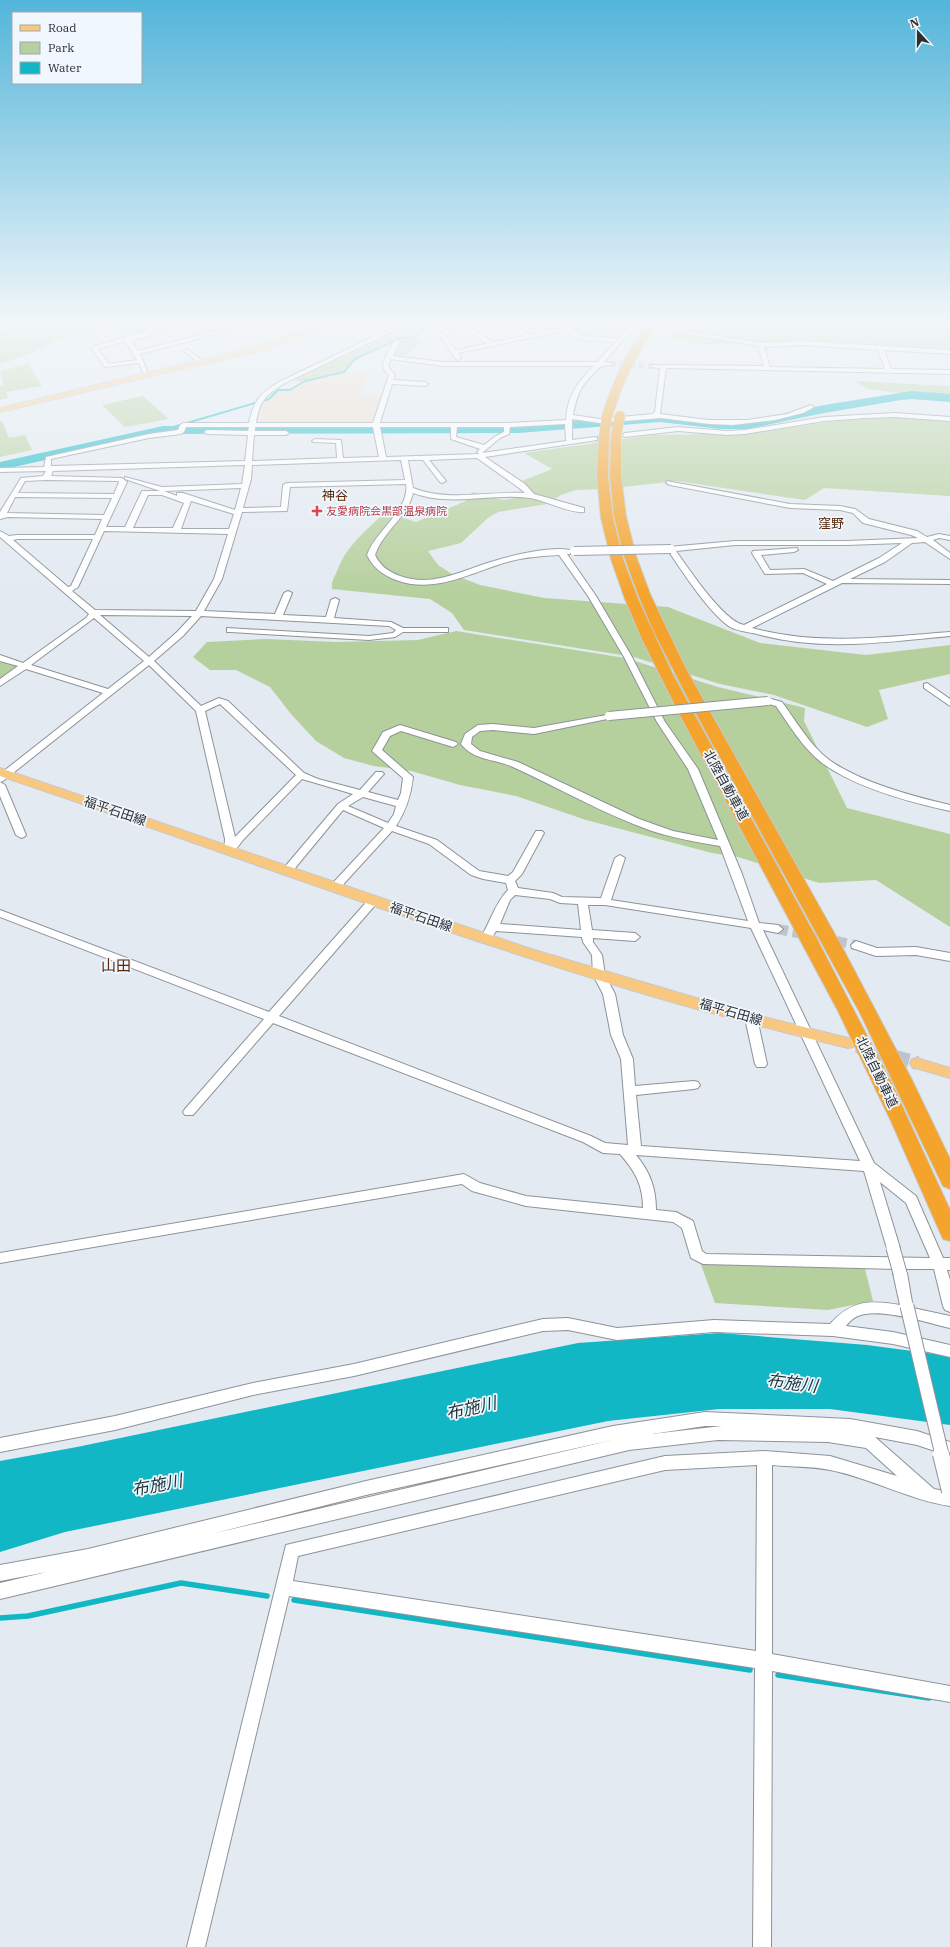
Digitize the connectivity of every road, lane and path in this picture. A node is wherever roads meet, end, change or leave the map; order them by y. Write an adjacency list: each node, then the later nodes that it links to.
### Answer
1 (254, 414): 15 (street)
2 (380, 414): 14 (street)
3 (571, 414): 10 (street)
4 (608, 414): 17 (highway, 北陸自動車道, bridge)
5 (620, 414): 17 (highway, 北陸自動車道, bridge)
6 (658, 414): 8 (street)
7 (790, 414): 11 (street)
8 (654, 416): 10 (street); 11 (street)
9 (950, 419): 16 (street)
10 (569, 423): 13 (street); 19 (street)
11 (715, 423): 16 (street)
12 (454, 425): 13 (street); 14 (street); 20 (street)
13 (507, 427): 20 (street)
14 (376, 428): 15 (street); 22 (street)
15 (251, 430): 26 (street); 28 (street)
16 (713, 432): 17 (street)
17 (610, 436): 19 (street); 123 (highway, 北陸自動車道); 125 (highway, 北陸自動車道)
18 (315, 441): 25 (street)
19 (571, 443): 21 (street)
20 (485, 448): 21 (street)
21 (479, 456): 24 (street); 39 (street)
22 (382, 458): 23 (street); 25 (street)
23 (404, 458): 24 (street); 34 (street)
24 (424, 458): 32 (street)
25 (340, 459): 26 (street)
26 (249, 462): 27 (street); 35 (street)
27 (97, 467): 28 (street); 31 (street)
28 (49, 468): 29 (street); 30 (street)
29 (2, 470)
30 (46, 478): 31 (street); 37 (street)
31 (124, 479): 36 (street); 38 (street)
32 (442, 481)
33 (670, 483): 52 (street)
34 (409, 485): 39 (street); 41 (street); 56 (street)
35 (245, 486): 36 (street); 41 (street)
36 (161, 489): 41 (street)
37 (13, 495): 38 (street); 43 (street)
38 (116, 496): 42 (street)
39 (531, 496): 40 (street)
40 (581, 510)
41 (239, 512): 47 (street)
42 (107, 516): 43 (street); 44 (street)
43 (1, 517)
44 (100, 529): 45 (street); 49 (street)
45 (128, 530): 46 (street); 46 (street)
46 (176, 531): 47 (street)
47 (233, 531): 63 (street)
48 (0, 533): 51 (street)
49 (97, 537): 51 (street); 60 (street)
50 (950, 538): 52 (street)
51 (8, 539): 60 (street)
52 (925, 540): 53 (street); 57 (street)
53 (910, 541): 54 (street); 59 (street)
54 (807, 543): 55 (street); 59 (street)
55 (671, 549): 56 (street, bridge); 67 (street)
56 (561, 552): 91 (street)
57 (950, 557)
58 (950, 582): 59 (street)
59 (836, 583): 67 (street)
60 (68, 591): 64 (street)
61 (288, 593): 65 (street)
62 (335, 600): 66 (street)
63 (200, 612): 64 (street); 65 (street); 73 (street)
64 (94, 613): 73 (street); 74 (street)
65 (278, 616): 66 (street)
66 (329, 620): 69 (street)
67 (745, 628): 71 (street)
68 (230, 630): 69 (street)
69 (401, 630): 70 (street)
70 (445, 630)
71 (950, 634)
72 (0, 658): 74 (street)
73 (149, 662): 77 (street); 79 (street)
74 (25, 666): 75 (street); 77 (street)
75 (0, 683)
76 (927, 686): 78 (street)
77 (109, 692): 83 (street)
78 (950, 703)
79 (200, 710): 82 (street); 92 (street)
80 (453, 744): 85 (street)
81 (378, 774): 84 (street)
82 (301, 775): 84 (street); 92 (street)
83 (2, 778): 90 (street); 92 (main road, 福平石田線)
84 (362, 793): 85 (street); 86 (street)
85 (402, 804): 88 (street)
86 (341, 806): 88 (street); 94 (street)
87 (950, 808): 91 (street, bridge)
88 (390, 827): 95 (street); 96 (street)
89 (539, 834): 95 (street)
90 (21, 835)
91 (724, 844): 102 (street)
92 (229, 851): 94 (main road, 福平石田線)
93 (620, 858): 100 (street)
94 (287, 871): 96 (main road, 福平石田線)
95 (510, 880): 97 (street)
96 (334, 887): 98 (main road, 福平石田線)
97 (513, 891): 99 (street); 103 (street)
98 (373, 901): 107 (main road, 福平石田線); 111 (street)
99 (583, 902): 100 (street); 105 (street)
100 (605, 902): 102 (street)
101 (0, 913): 111 (street)
102 (755, 925): 104 (street); 113 (street)
103 (493, 927): 105 (street); 107 (street)
104 (778, 929)
105 (587, 934): 106 (street); 110 (street)
106 (636, 937)
107 (485, 939): 110 (main road, 福平石田線)
108 (856, 945): 109 (street)
109 (950, 957)
110 (599, 976): 112 (main road, 福平石田線); 119 (street)
111 (271, 1017): 120 (street); 121 (street)
112 (751, 1018): 113 (main road, 福平石田線); 116 (street)
113 (807, 1033): 114 (main road, 福平石田線); 122 (street)
114 (848, 1043)
115 (917, 1063): 117 (main road)
116 (761, 1064)
117 (950, 1073)
118 (694, 1085): 119 (street)
119 (630, 1091): 121 (street)
120 (188, 1112)
121 (629, 1150): 122 (street); 124 (street)
122 (869, 1166): 127 (street); 135 (street, bridge)
123 (950, 1181)
124 (650, 1214): 126 (street); 127 (street)
125 (950, 1233)
126 (0, 1258)
127 (944, 1264): 128 (street)
128 (950, 1306)
129 (950, 1322): 130 (street)
130 (833, 1330): 131 (street); 132 (street)
131 (950, 1351)
132 (0, 1444)
133 (950, 1449): 138 (street)
134 (765, 1458): 136 (street); 139 (street); 141 (street)
135 (950, 1491)
136 (930, 1496): 137 (street); 140 (street)
137 (950, 1499)
138 (0, 1573)
139 (283, 1587): 141 (street); 143 (street)
140 (0, 1590)
141 (764, 1661): 142 (street); 144 (street)
142 (950, 1694)
143 (196, 1947)
144 (762, 1947)

